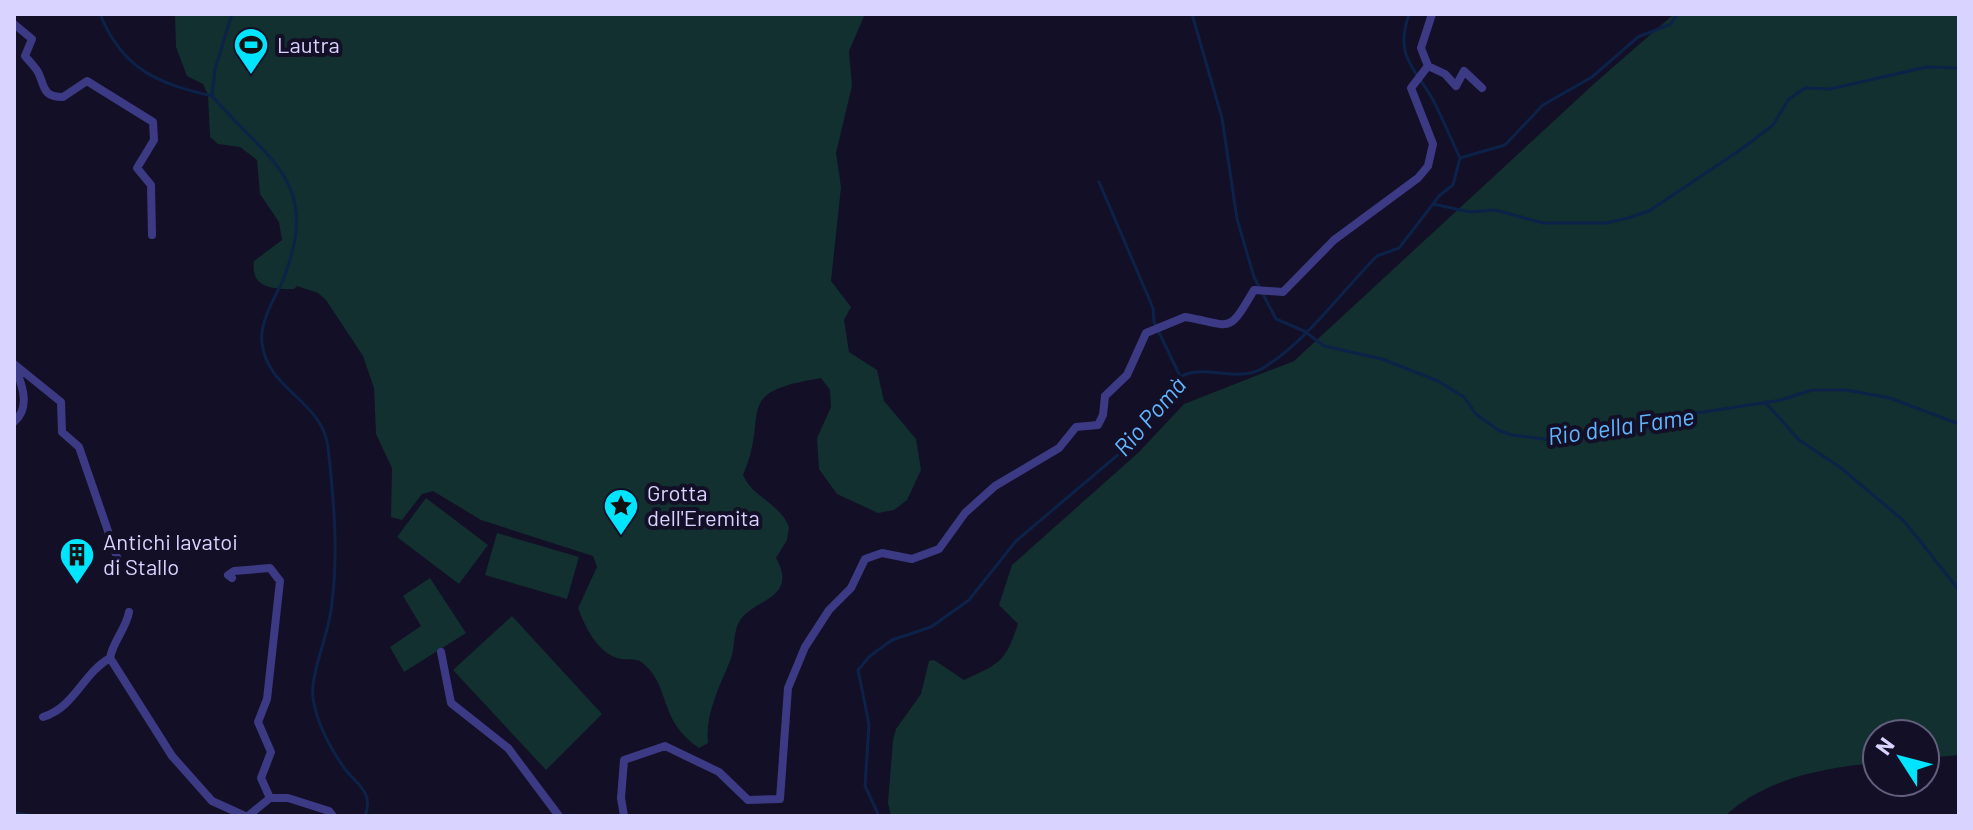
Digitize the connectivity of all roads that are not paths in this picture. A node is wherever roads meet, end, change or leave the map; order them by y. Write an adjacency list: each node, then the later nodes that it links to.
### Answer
1 (1432, 14): 3 (street)
2 (14, 24): 5 (street)
3 (1425, 69): 4 (street); 18 (street)
4 (1482, 88)
5 (152, 235)
6 (14, 365): 7 (street); 8 (street)
7 (14, 422)
8 (118, 560)
9 (232, 578): 14 (street)
10 (129, 612): 12 (street)
11 (441, 652): 17 (street)
12 (110, 658): 13 (street); 15 (street)
13 (43, 717)
14 (270, 798): 15 (street); 16 (street)
15 (247, 816)
16 (333, 816)
17 (559, 816)
18 (624, 816)

